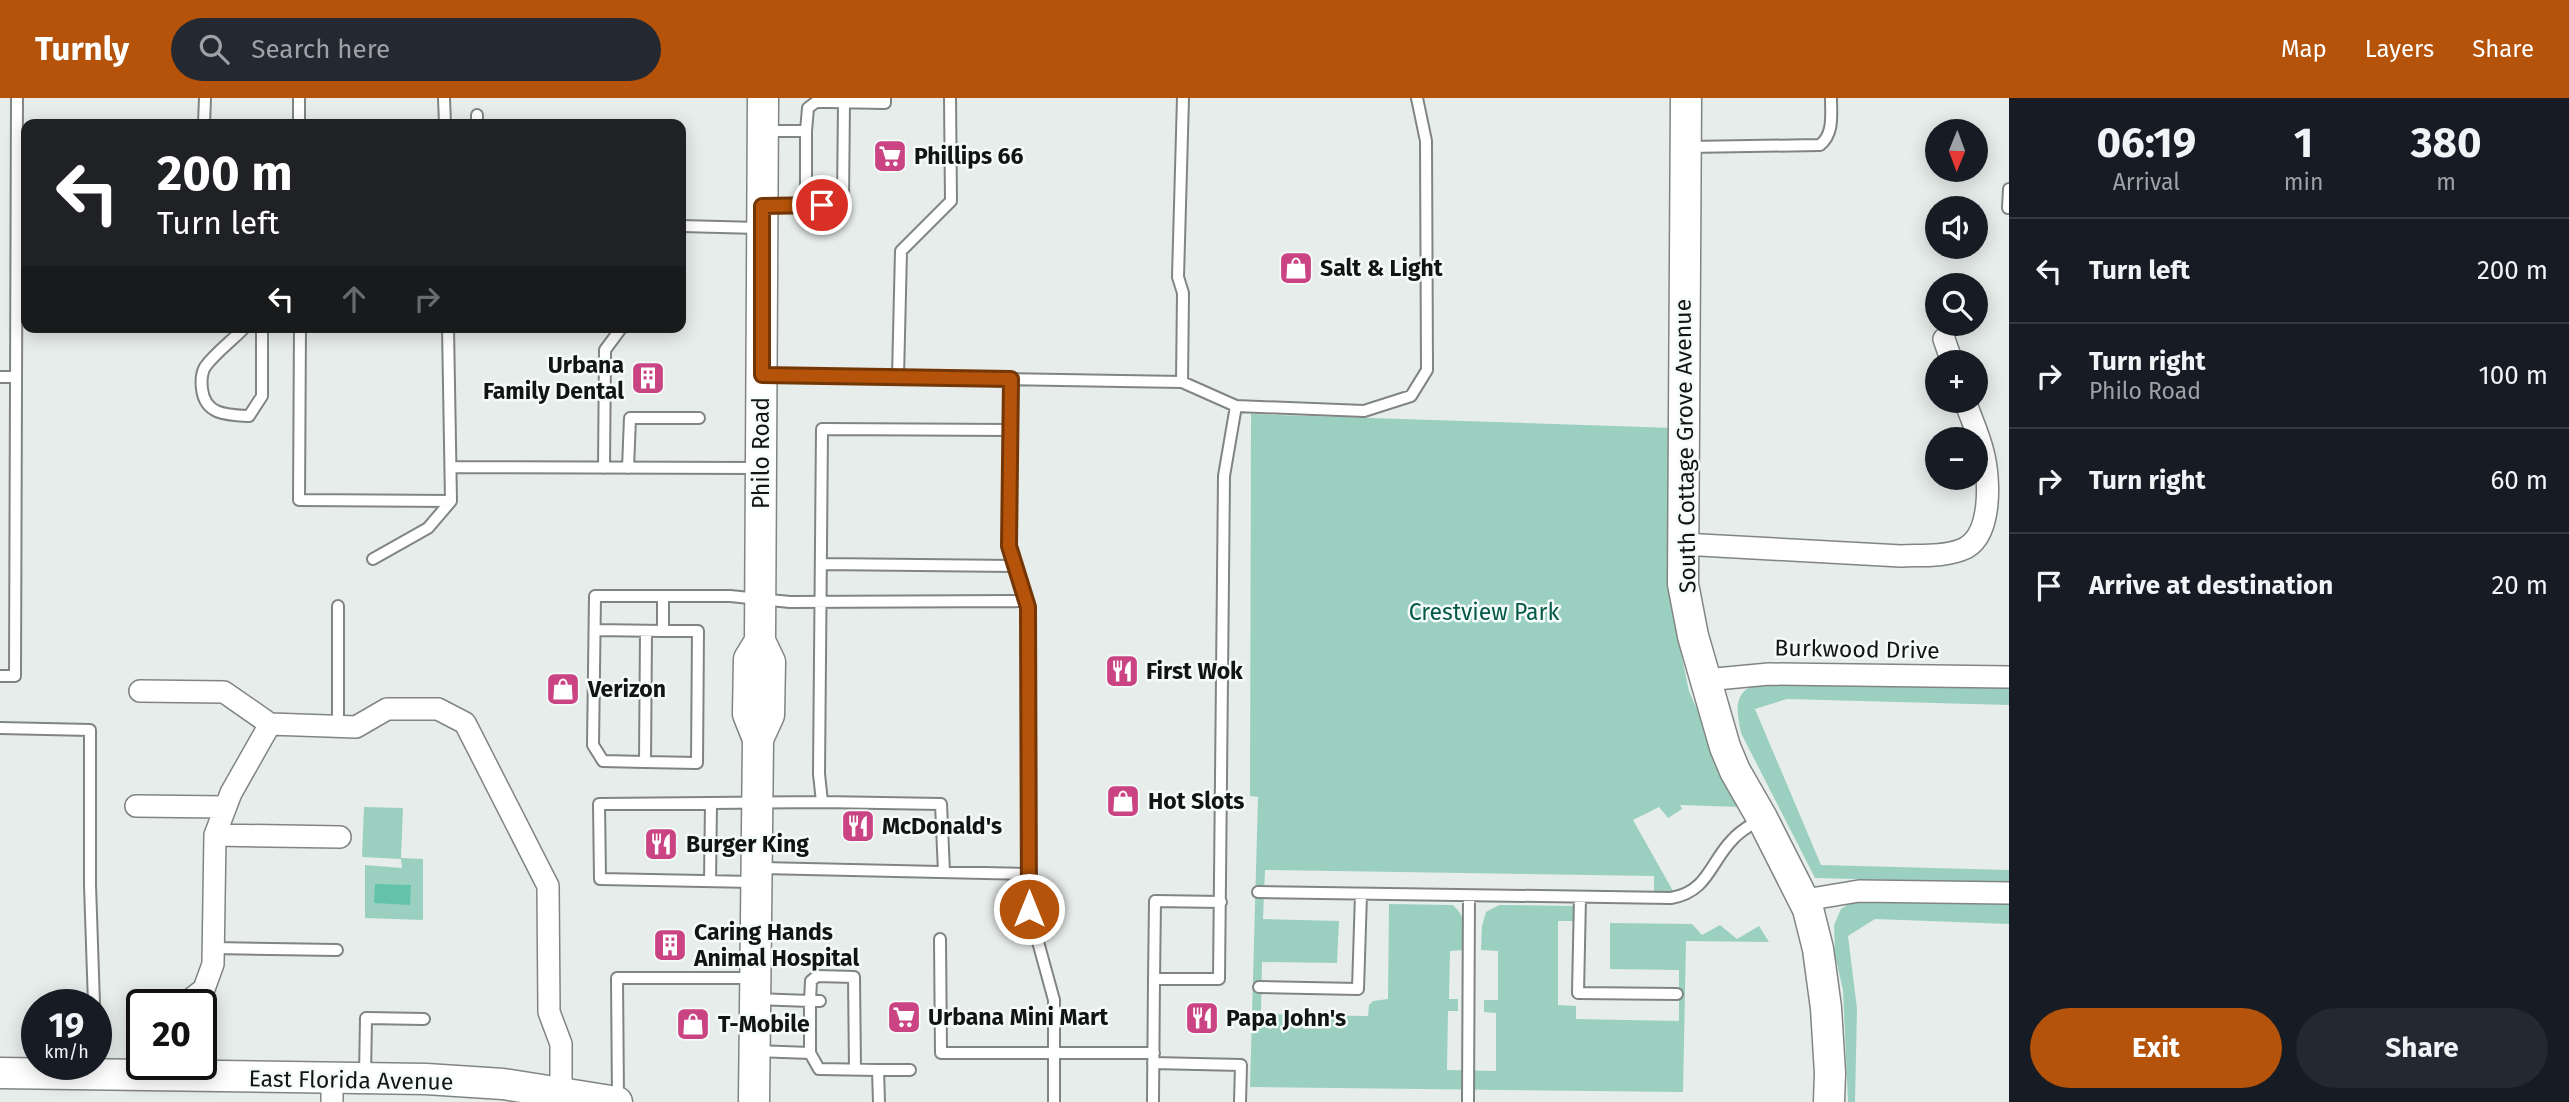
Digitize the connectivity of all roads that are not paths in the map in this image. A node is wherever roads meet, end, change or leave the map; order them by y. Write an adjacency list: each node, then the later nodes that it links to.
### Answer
1 (18, 98): 34 (lane)
2 (205, 98): 14 (lane)
3 (299, 98): 15 (lane)
4 (444, 98): 16 (lane)
5 (763, 98): 17 (street, Philo Road)
6 (885, 98): 13 (lane)
7 (950, 98): 35 (lane)
8 (1183, 98): 37 (lane)
9 (1417, 98): 38 (lane)
10 (1686, 98): 19 (street, South Cottage Grove Avenue)
11 (1831, 98): 19 (lane)
12 (829, 100): 13 (lane); 18 (lane)
13 (844, 102): 21 (lane)
14 (204, 119)
15 (299, 119)
16 (445, 119)
17 (763, 131): 18 (lane); 23 (street, Philo Road)
18 (806, 131): 21 (lane)
19 (1684, 148): 47 (street, South Cottage Grove Avenue)
20 (2009, 189): 22 (lane)
21 (806, 206): 23 (lane)
22 (2008, 208)
23 (762, 217): 24 (lane); 32 (street, Philo Road)
24 (686, 225)
25 (239, 333): 26 (lane)
26 (262, 333)
27 (300, 333): 46 (lane)
28 (448, 333): 42 (lane)
29 (618, 333): 43 (lane)
30 (1944, 339): 31 (street)
31 (1948, 350)
32 (762, 375): 35 (lane); 45 (street, Philo Road)
33 (0, 377): 34 (lane)
34 (16, 377): 59 (lane)
35 (898, 377): 36 (lane)
36 (1011, 379): 37 (lane); 41 (lane)
37 (1182, 382): 38 (lane)
38 (1236, 406): 85 (lane)
39 (1969, 413): 47 (street)
40 (699, 418): 44 (lane)
41 (1010, 430): 49 (lane); 50 (lane)
42 (451, 467): 43 (lane); 46 (lane)
43 (604, 468): 44 (lane)
44 (628, 468): 45 (lane)
45 (762, 468): 52 (street, Philo Road)
46 (451, 501): 48 (lane)
47 (1682, 544): 61 (street, South Cottage Grove Avenue)
48 (373, 559)
49 (822, 564): 50 (lane); 54 (lane)
50 (1016, 566): 53 (lane)
51 (663, 596): 52 (lane); 56 (lane); 58 (lane)
52 (761, 600): 54 (lane); 68 (street, Philo Road)
53 (1026, 601): 54 (lane); 76 (lane)
54 (822, 602): 67 (lane)
55 (338, 607): 64 (lane)
56 (595, 631): 57 (lane); 66 (lane)
57 (646, 631): 58 (lane); 66 (lane)
58 (663, 631): 66 (lane)
59 (0, 676)
60 (2009, 677): 61 (street, Burkwood Drive)
61 (1704, 680): 72 (street, South Cottage Grove Avenue)
62 (140, 691): 63 (street)
63 (270, 724): 64 (street); 71 (street)
64 (338, 726): 109 (street)
65 (0, 728): 92 (lane)
66 (645, 762)
67 (822, 802): 68 (lane); 75 (lane)
68 (756, 803): 69 (lane); 77 (street, Philo Road)
69 (711, 804): 78 (lane); 78 (lane)
70 (136, 806): 71 (street)
71 (225, 807): 73 (street)
72 (1762, 818): 83 (lane); 84 (street, South Cottage Grove Avenue)
73 (215, 835): 74 (street); 87 (street)
74 (340, 837)
75 (944, 872): 76 (lane); 77 (lane)
76 (1029, 874): 99 (lane)
77 (757, 875): 78 (lane); 91 (street, Philo Road)
78 (710, 881)
79 (1258, 892): 81 (lane)
80 (2009, 893): 84 (street)
81 (1361, 894): 82 (lane); 90 (lane)
82 (1469, 895): 83 (lane); 116 (lane)
83 (1580, 897): 94 (lane)
84 (1805, 900): 117 (street, South Cottage Grove Avenue)
85 (1221, 902): 89 (lane); 89 (lane)
86 (940, 939): 99 (lane)
87 (213, 948): 88 (lane); 93 (street)
88 (337, 950)
89 (1154, 979): 100 (lane)
90 (1259, 987)
91 (755, 988): 95 (lane); 98 (street, Philo Road); 110 (lane)
92 (94, 989)
93 (204, 989)
94 (1677, 994)
95 (815, 1001): 97 (lane); 101 (lane)
96 (424, 1019): 107 (lane)
97 (813, 1047): 98 (lane); 101 (lane)
98 (754, 1051): 111 (street, Philo Road)
99 (1054, 1052): 100 (lane); 113 (lane)
100 (1154, 1058): 114 (lane); 115 (lane)
101 (855, 1070): 102 (lane)
102 (878, 1070): 103 (lane); 112 (lane)
103 (910, 1070)
104 (21, 1072): 105 (street, East Florida Avenue)
105 (0, 1073)
106 (217, 1078): 108 (street, East Florida Avenue)
107 (365, 1079): 108 (street, East Florida Avenue); 109 (street, East Florida Avenue)
108 (332, 1091)
109 (561, 1092): 110 (street, East Florida Avenue)
110 (618, 1102)
111 (754, 1102)
112 (879, 1102)
113 (1054, 1102)
114 (1153, 1102)
115 (1240, 1102)
116 (1468, 1102)
117 (1829, 1102)

